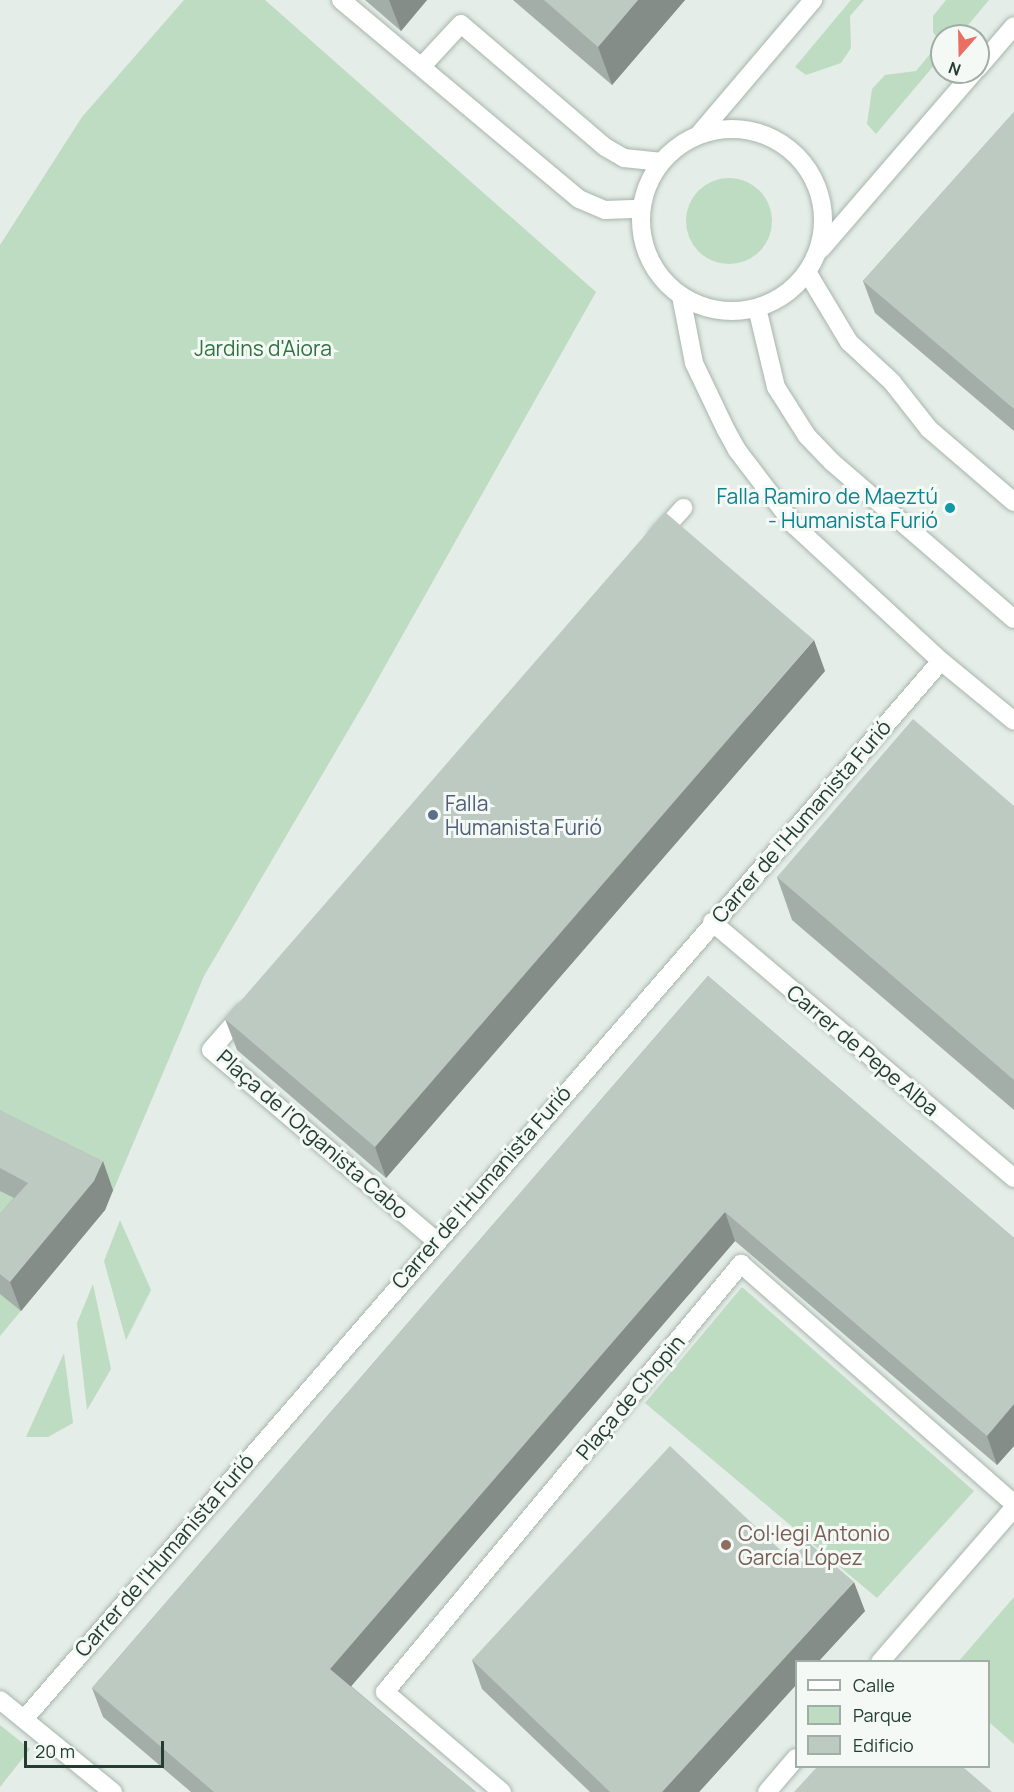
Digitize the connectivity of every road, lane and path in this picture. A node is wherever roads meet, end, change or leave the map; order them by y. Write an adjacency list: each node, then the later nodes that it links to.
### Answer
1 (341, 0): 5 (street)
2 (813, 0): 7 (street)
3 (1014, 26): 4 (street)
4 (990, 54)
5 (422, 66): 8 (street); 9 (street)
6 (964, 84): 10 (street)
7 (700, 133): 8 (street); 10 (street)
8 (660, 162): 9 (street)
9 (640, 209): 12 (street)
10 (818, 253): 11 (street)
11 (807, 272): 13 (street); 14 (street)
12 (681, 296): 13 (street); 18 (street)
13 (757, 308): 17 (street)
14 (1014, 502)
15 (683, 508): 16 (street)
16 (643, 553)
17 (1014, 620)
18 (941, 661): 19 (street); 20 (street, Carrer de l'Humanista Furió)
19 (1014, 722)
20 (712, 922): 22 (street, Carrer de Pepe Alba); 23 (street, Carrer de l'Humanista Furió)
21 (257, 998): 23 (street, Plaça de l'Organista Cabo)
22 (1014, 1178)
23 (435, 1240): 28 (street, Carrer de l'Humanista Furió)
24 (1014, 1504): 31 (street, Plaça de Chopin)
25 (1014, 1508): 26 (street)
26 (882, 1660)
27 (0, 1700): 28 (street)
28 (26, 1717): 30 (street)
29 (795, 1759): 32 (street)
30 (113, 1792)
31 (502, 1792)
32 (767, 1792)

